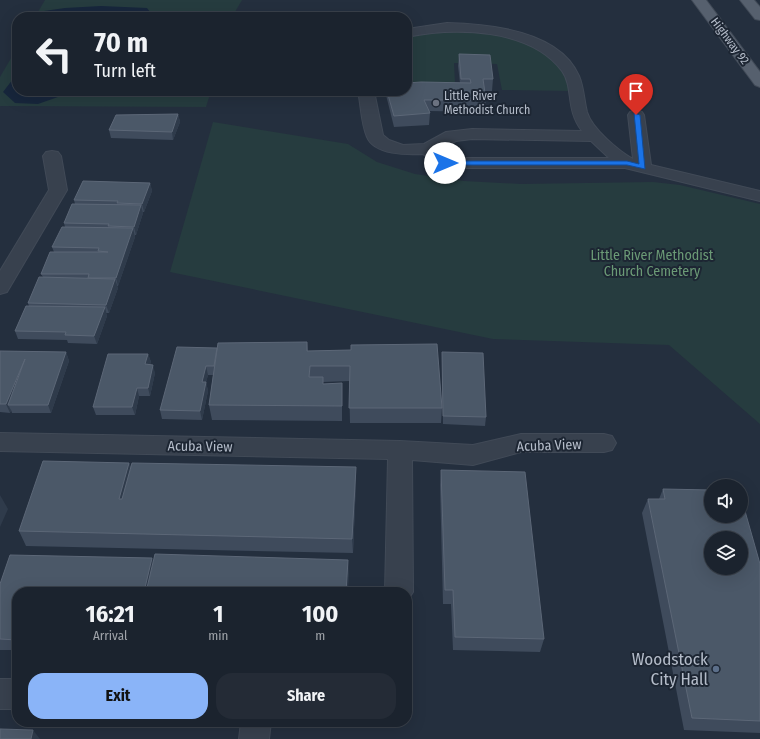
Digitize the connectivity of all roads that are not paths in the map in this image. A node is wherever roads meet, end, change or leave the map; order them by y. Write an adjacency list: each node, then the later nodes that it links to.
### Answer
1 (699, 0): 5 (main road, Highway 92)
2 (747, 0): 3 (main road)
3 (760, 16)
4 (412, 32): 8 (street)
5 (760, 82)
6 (367, 96): 9 (street)
7 (636, 115): 11 (street)
8 (595, 136): 9 (street); 11 (street)
9 (427, 149): 11 (street)
10 (52, 156): 13 (street)
11 (635, 165): 12 (street)
12 (760, 196)
13 (0, 287)
14 (0, 442): 16 (street, Acuba View)
15 (604, 443): 16 (street, Acuba View)
16 (400, 450): 17 (street)
17 (399, 587)
18 (0, 694): 19 (street)
19 (12, 694)
20 (255, 727): 21 (street)
21 (254, 739)

